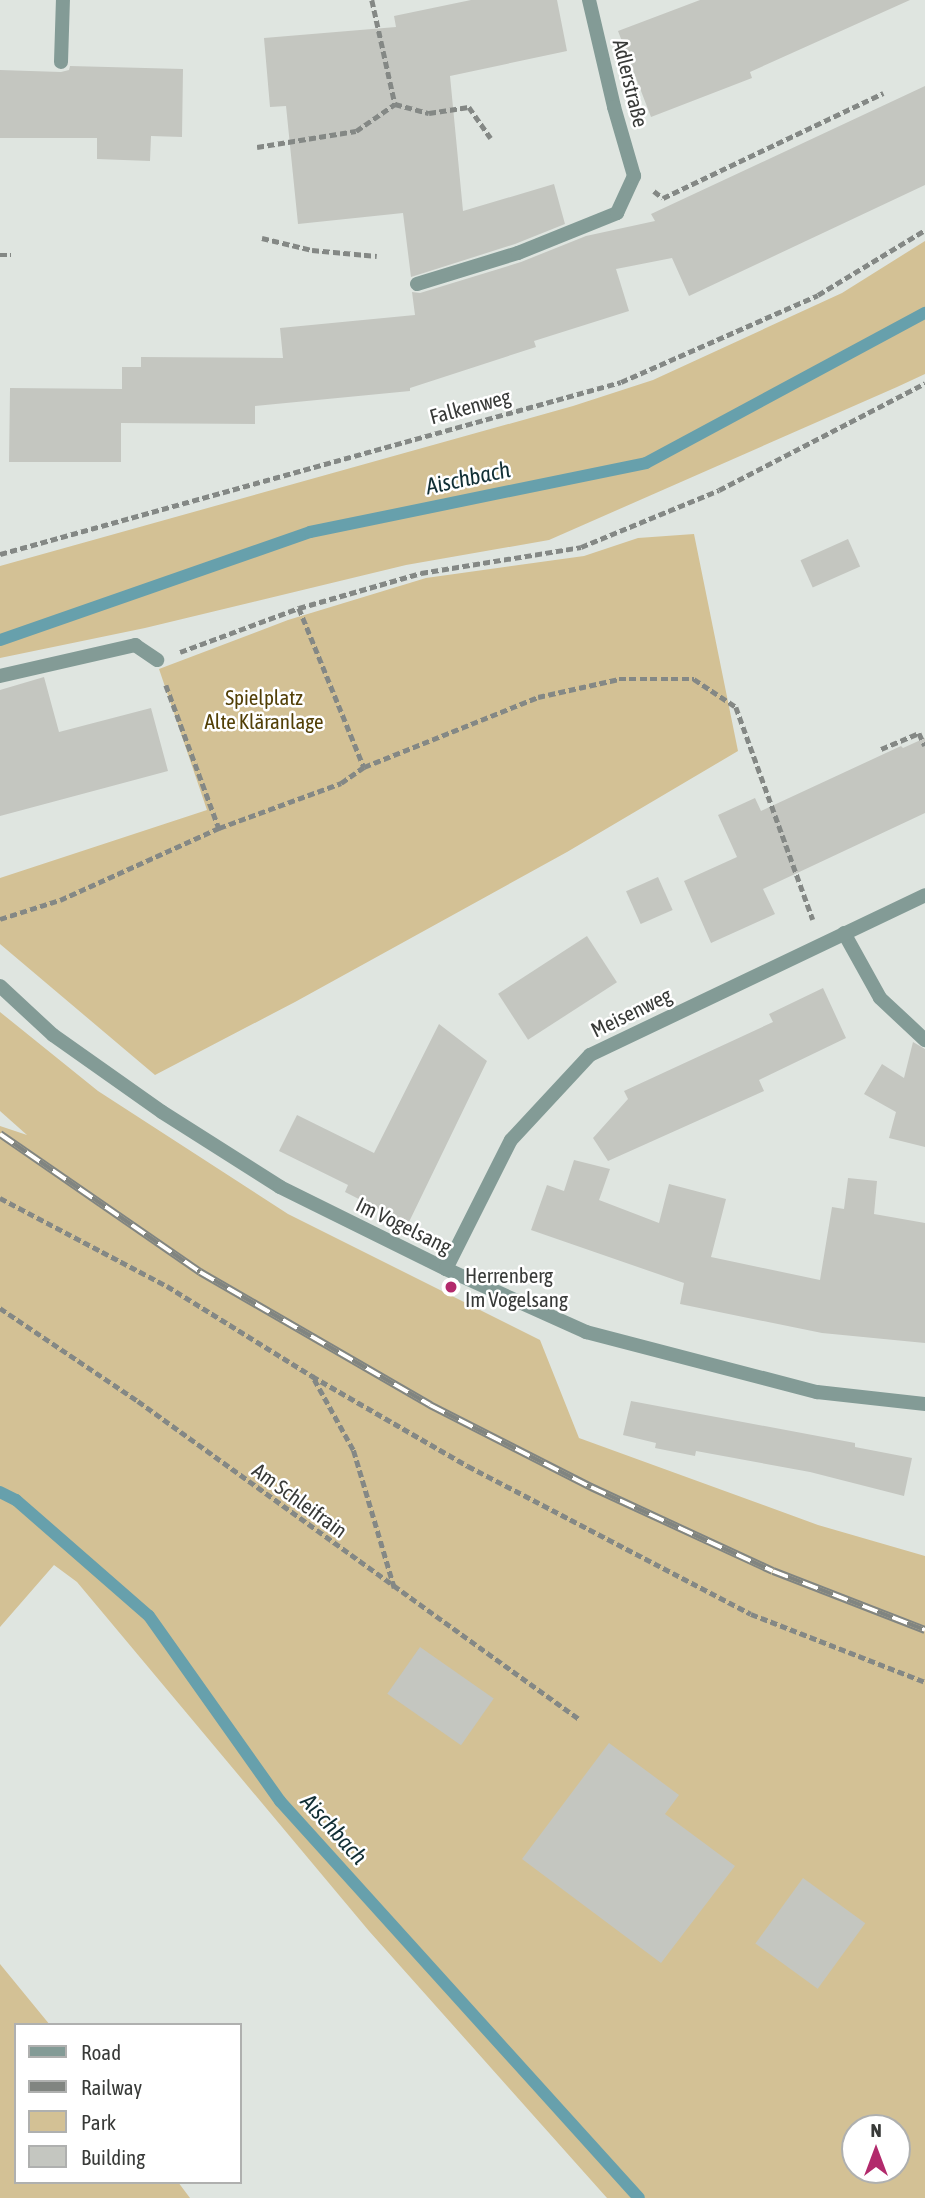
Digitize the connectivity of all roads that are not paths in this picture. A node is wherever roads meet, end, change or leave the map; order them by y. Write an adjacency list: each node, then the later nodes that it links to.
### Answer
1 (63, 0): 3 (street)
2 (589, 0): 4 (street, Adlerstraße)
3 (61, 62)
4 (417, 284)
5 (157, 660): 6 (street)
6 (0, 676)
7 (925, 895): 8 (street, Meisenweg)
8 (844, 933): 10 (street); 11 (street, Meisenweg)
9 (0, 986): 11 (street, Im Vogelsang)
10 (925, 1040)
11 (446, 1269): 12 (street, Im Vogelsang)
12 (925, 1404)

